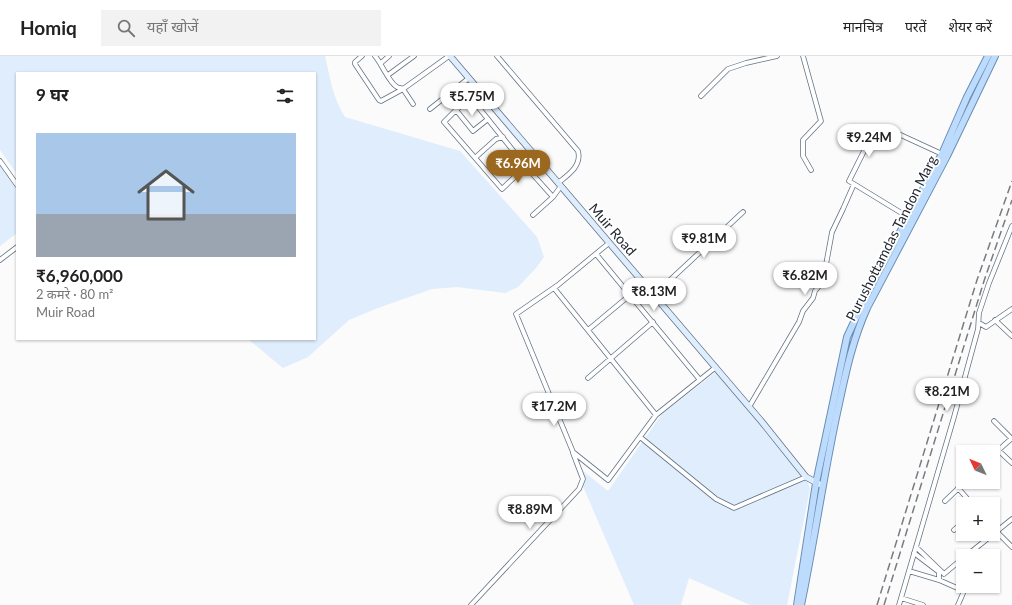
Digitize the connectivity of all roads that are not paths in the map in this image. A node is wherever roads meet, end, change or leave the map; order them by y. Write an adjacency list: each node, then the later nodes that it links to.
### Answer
1 (362, 56): 14 (street)
2 (375, 56): 11 (street)
3 (389, 56): 11 (street)
4 (414, 56): 12 (street)
5 (450, 56): 13 (main road, Muir Road); 14 (street)
6 (497, 56): 29 (street)
7 (776, 56): 16 (street)
8 (803, 56): 27 (street)
9 (988, 56): 23 (main road)
10 (995, 56): 64 (main road, Purushottamdas Tandon Marg)
11 (381, 63): 12 (street)
12 (388, 75): 14 (street)
13 (469, 78): 15 (main road, Muir Road); 19 (street)
14 (403, 89): 18 (street)
15 (479, 91): 17 (street); 29 (main road, Muir Road)
16 (701, 96)
17 (471, 98): 20 (street); 21 (street)
18 (413, 104)
19 (430, 109)
20 (456, 110): 21 (street); 24 (street)
21 (488, 119): 22 (street)
22 (503, 137): 24 (street); 26 (street)
23 (942, 154): 30 (street); 34 (main road)
24 (476, 157): 26 (street)
25 (0, 161): 28 (street)
26 (527, 168): 31 (street)
27 (811, 170)
28 (16, 184)
29 (559, 184): 31 (street); 36 (main road, Muir Road)
30 (854, 184): 34 (street); 53 (street)
31 (553, 197): 33 (street)
32 (744, 212): 42 (street)
33 (533, 215)
34 (908, 217): 63 (main road)
35 (1012, 226): 46 (street)
36 (609, 243): 38 (street); 42 (main road, Muir Road)
37 (16, 248): 39 (street)
38 (596, 254): 40 (street); 41 (street)
39 (0, 260)
40 (554, 288): 47 (street); 59 (street)
41 (630, 295): 45 (street); 47 (street)
42 (654, 295): 50 (main road, Muir Road)
43 (1012, 309): 44 (street)
44 (995, 320): 46 (street); 48 (street)
45 (653, 322): 49 (street); 52 (street)
46 (979, 324): 73 (street)
47 (588, 330): 49 (street)
48 (1012, 336)
49 (611, 358): 51 (street); 54 (street)
50 (716, 367): 52 (street); 53 (main road, Muir Road)
51 (588, 378)
52 (700, 380): 54 (street)
53 (749, 407): 62 (main road, Muir Road)
54 (656, 416): 56 (street)
55 (994, 421): 57 (street)
56 (640, 437): 59 (street); 62 (street)
57 (1012, 438): 58 (street)
58 (1000, 448)
59 (573, 452): 81 (street)
60 (1000, 452): 61 (street)
61 (1012, 463)
62 (806, 477): 63 (main road, Muir Road)
63 (816, 483): 64 (main road, Muir Road); 82 (main road)
64 (822, 487): 83 (main road, Purushottamdas Tandon Marg)
65 (957, 489): 68 (street)
66 (959, 489): 67 (street)
67 (966, 497)
68 (945, 501)
69 (1011, 520): 70 (street)
70 (1000, 527)
71 (1000, 535): 74 (street)
72 (983, 541): 75 (street)
73 (916, 547): 76 (street); 77 (street)
74 (1012, 547)
75 (974, 549)
76 (914, 553): 78 (street); 79 (street)
77 (956, 564)
78 (909, 571): 79 (street); 80 (street)
79 (939, 580): 86 (street)
80 (901, 598): 84 (street); 85 (street)
81 (471, 605)
82 (796, 605)
83 (801, 605)
84 (899, 605)
85 (923, 605)
86 (958, 605)

